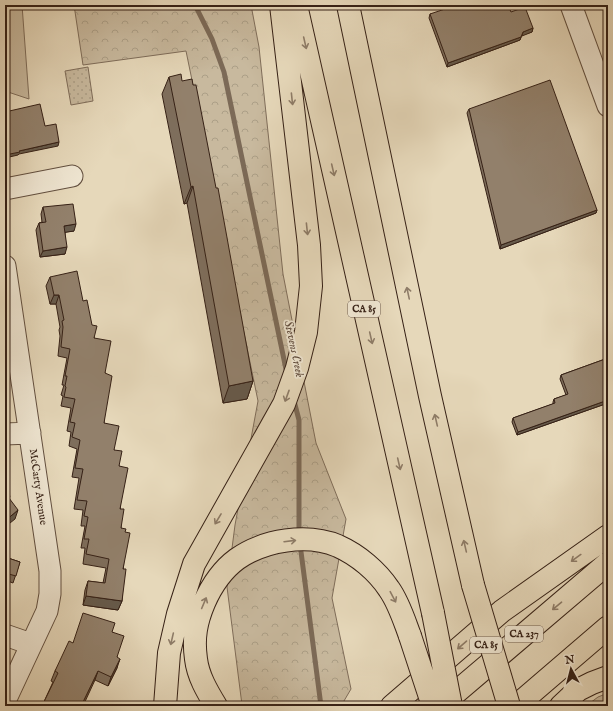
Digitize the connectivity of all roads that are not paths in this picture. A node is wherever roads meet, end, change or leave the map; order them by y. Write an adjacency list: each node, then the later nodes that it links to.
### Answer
1 (281, 5): 21 (highway, one-way to 21)
2 (296, 5): 26 (highway, CA 85, one-way to 26, bridge)
3 (348, 5): 7 (highway, CA 85)
4 (361, 5): 7 (highway)
5 (570, 5): 6 (street)
6 (608, 106)
7 (382, 165): 15 (highway, CA 85, one-way to 7)
8 (72, 176): 9 (street)
9 (5, 189)
10 (5, 266): 11 (street, McCarty Avenue)
11 (30, 433): 12 (street); 18 (street, McCarty Avenue)
12 (5, 434)
13 (608, 536): 23 (highway, one-way to 23)
14 (608, 563): 25 (highway, CA 237, one-way to 25)
15 (473, 584): 27 (highway, CA 85, bridge); 28 (highway, bridge)
16 (608, 627): 29 (highway)
17 (5, 635): 18 (street)
18 (31, 644): 20 (street, McCarty Avenue)
19 (608, 678): 30 (highway)
20 (5, 700)
21 (165, 706)
22 (216, 706): 24 (highway, one-way to 24, bridge)
23 (392, 706)
24 (433, 706)
25 (440, 706)
26 (451, 706)
27 (499, 706)
28 (509, 706)
29 (516, 706)
30 (561, 706)

